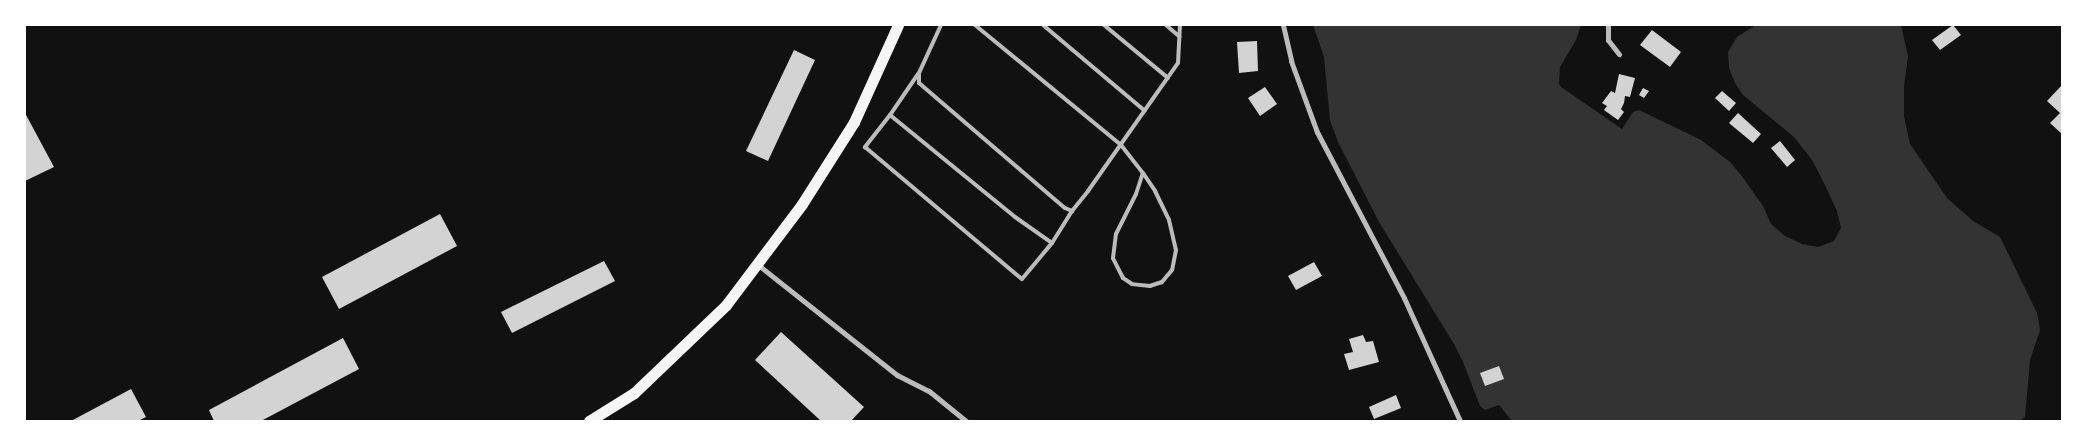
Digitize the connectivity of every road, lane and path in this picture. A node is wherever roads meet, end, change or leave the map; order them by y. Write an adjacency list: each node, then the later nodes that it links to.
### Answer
1 (898, 25): 20 (main road)
2 (941, 25): 12 (lane)
3 (975, 25): 16 (lane)
4 (1043, 25): 14 (lane)
5 (1104, 25): 13 (lane)
6 (1166, 25): 10 (lane)
7 (1180, 25): 10 (lane)
8 (1283, 25): 23 (street)
9 (1608, 25): 11 (street)
10 (1180, 37): 13 (lane)
11 (1619, 54)
12 (919, 73): 15 (lane); 18 (lane)
13 (1168, 78): 14 (lane)
14 (1145, 111): 16 (lane)
15 (890, 114): 19 (lane); 19 (lane)
16 (1121, 145): 17 (lane); 18 (lane)
17 (1143, 173): 17 (lane)
18 (1072, 211): 19 (lane)
19 (1052, 243)
20 (758, 264): 21 (main road); 22 (street)
21 (589, 421)
22 (966, 421)
23 (1460, 421)

